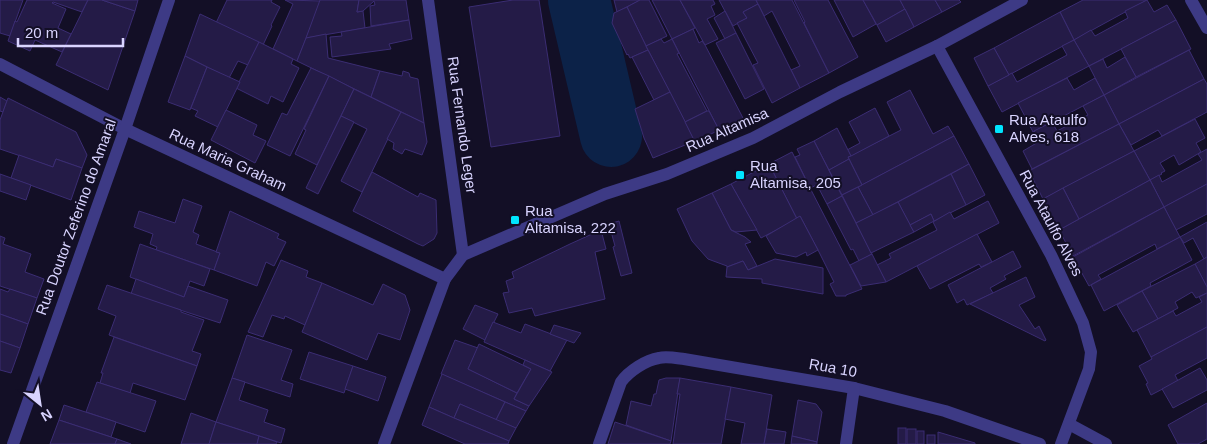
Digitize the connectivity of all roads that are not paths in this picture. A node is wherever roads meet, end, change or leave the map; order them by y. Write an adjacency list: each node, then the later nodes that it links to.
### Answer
1 (169, 0): 8 (street, Rua Doutor Zeferino do Amaral)
2 (428, 0): 9 (street, Rua Fernando Leger)
3 (1022, 0): 6 (street, Rua Altamisa)
4 (1191, 0): 5 (street)
5 (1207, 28)
6 (937, 46): 9 (street, Rua Altamisa); 12 (street, Rua Ataulfo Alves)
7 (0, 64): 8 (street, Rua Maria Graham)
8 (125, 129): 10 (street, Rua Maria Graham); 13 (street, Rua Doutor Zeferino do Amaral)
9 (463, 255): 10 (street, Rua Altamisa)
10 (445, 279): 14 (street)
11 (854, 388): 15 (street, Rua 10); 16 (street); 17 (street, Rua 10)
12 (1069, 424): 18 (street, Rua Ataulfo Alves); 19 (street)
13 (13, 444)
14 (384, 444)
15 (599, 444)
16 (846, 444)
17 (1040, 444)
18 (1061, 444)
19 (1106, 444)

